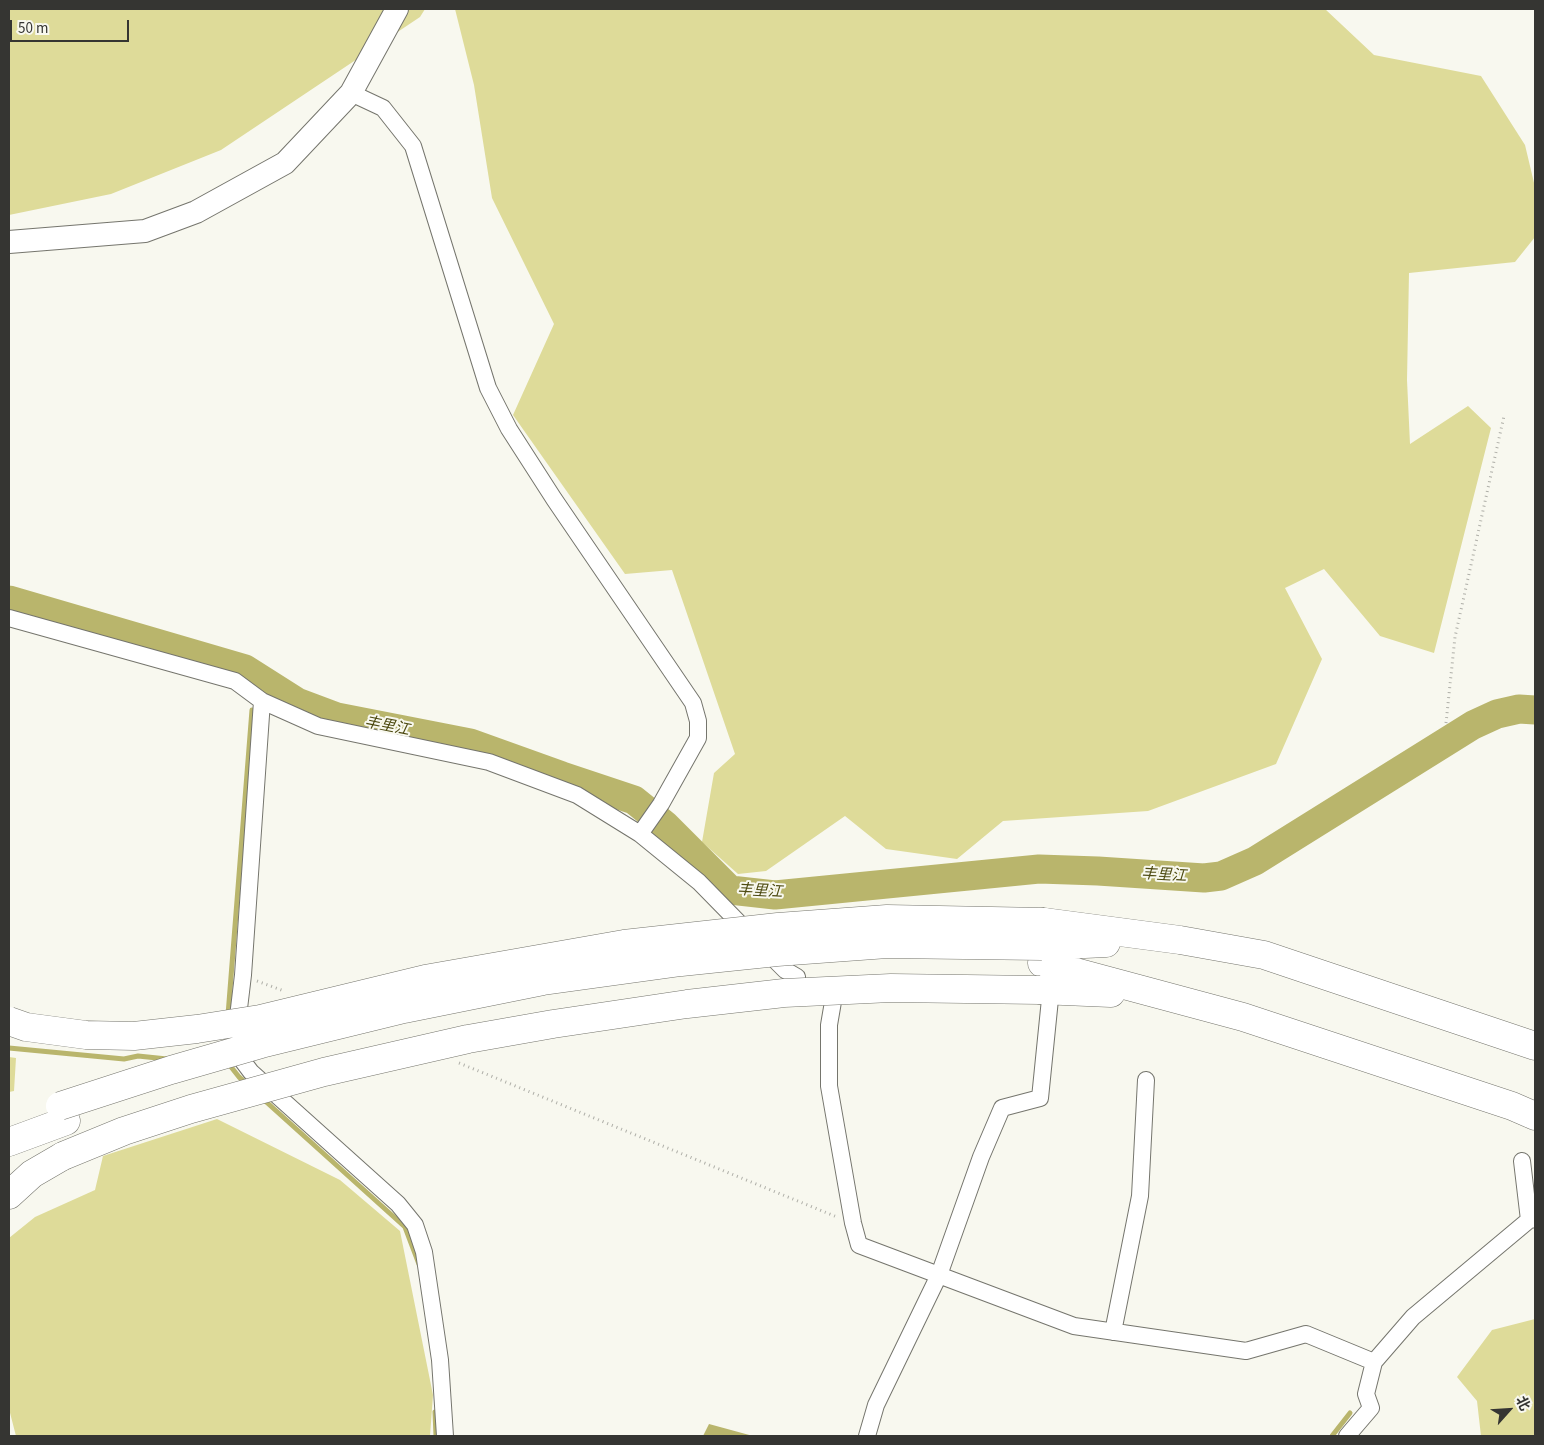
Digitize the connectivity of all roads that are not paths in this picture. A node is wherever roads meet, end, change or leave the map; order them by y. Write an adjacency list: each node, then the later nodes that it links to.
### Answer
1 (398, 9): 2 (street)
2 (351, 93): 3 (street); 6 (street)
3 (9, 242)
4 (9, 618): 5 (street)
5 (262, 700): 6 (street); 25 (street)
6 (642, 831): 8 (street)
7 (1043, 944): 11 (highway); 12 (highway, bridge); 13 (highway); 15 (highway)
8 (797, 977)
9 (835, 990): 22 (street)
10 (1045, 994): 11 (highway); 20 (highway, bridge); 22 (street)
11 (1165, 995): 16 (highway)
12 (9, 1022)
13 (1535, 1046)
14 (1146, 1080): 23 (street)
15 (63, 1114): 17 (highway); 18 (highway)
16 (1535, 1116)
17 (9, 1125)
18 (9, 1142)
19 (1522, 1161): 21 (street)
20 (9, 1194)
21 (1532, 1219): 24 (street)
22 (939, 1275): 23 (street); 26 (street)
23 (1113, 1332): 24 (street)
24 (1374, 1362): 27 (street)
25 (445, 1436)
26 (866, 1436)
27 (1347, 1436)

